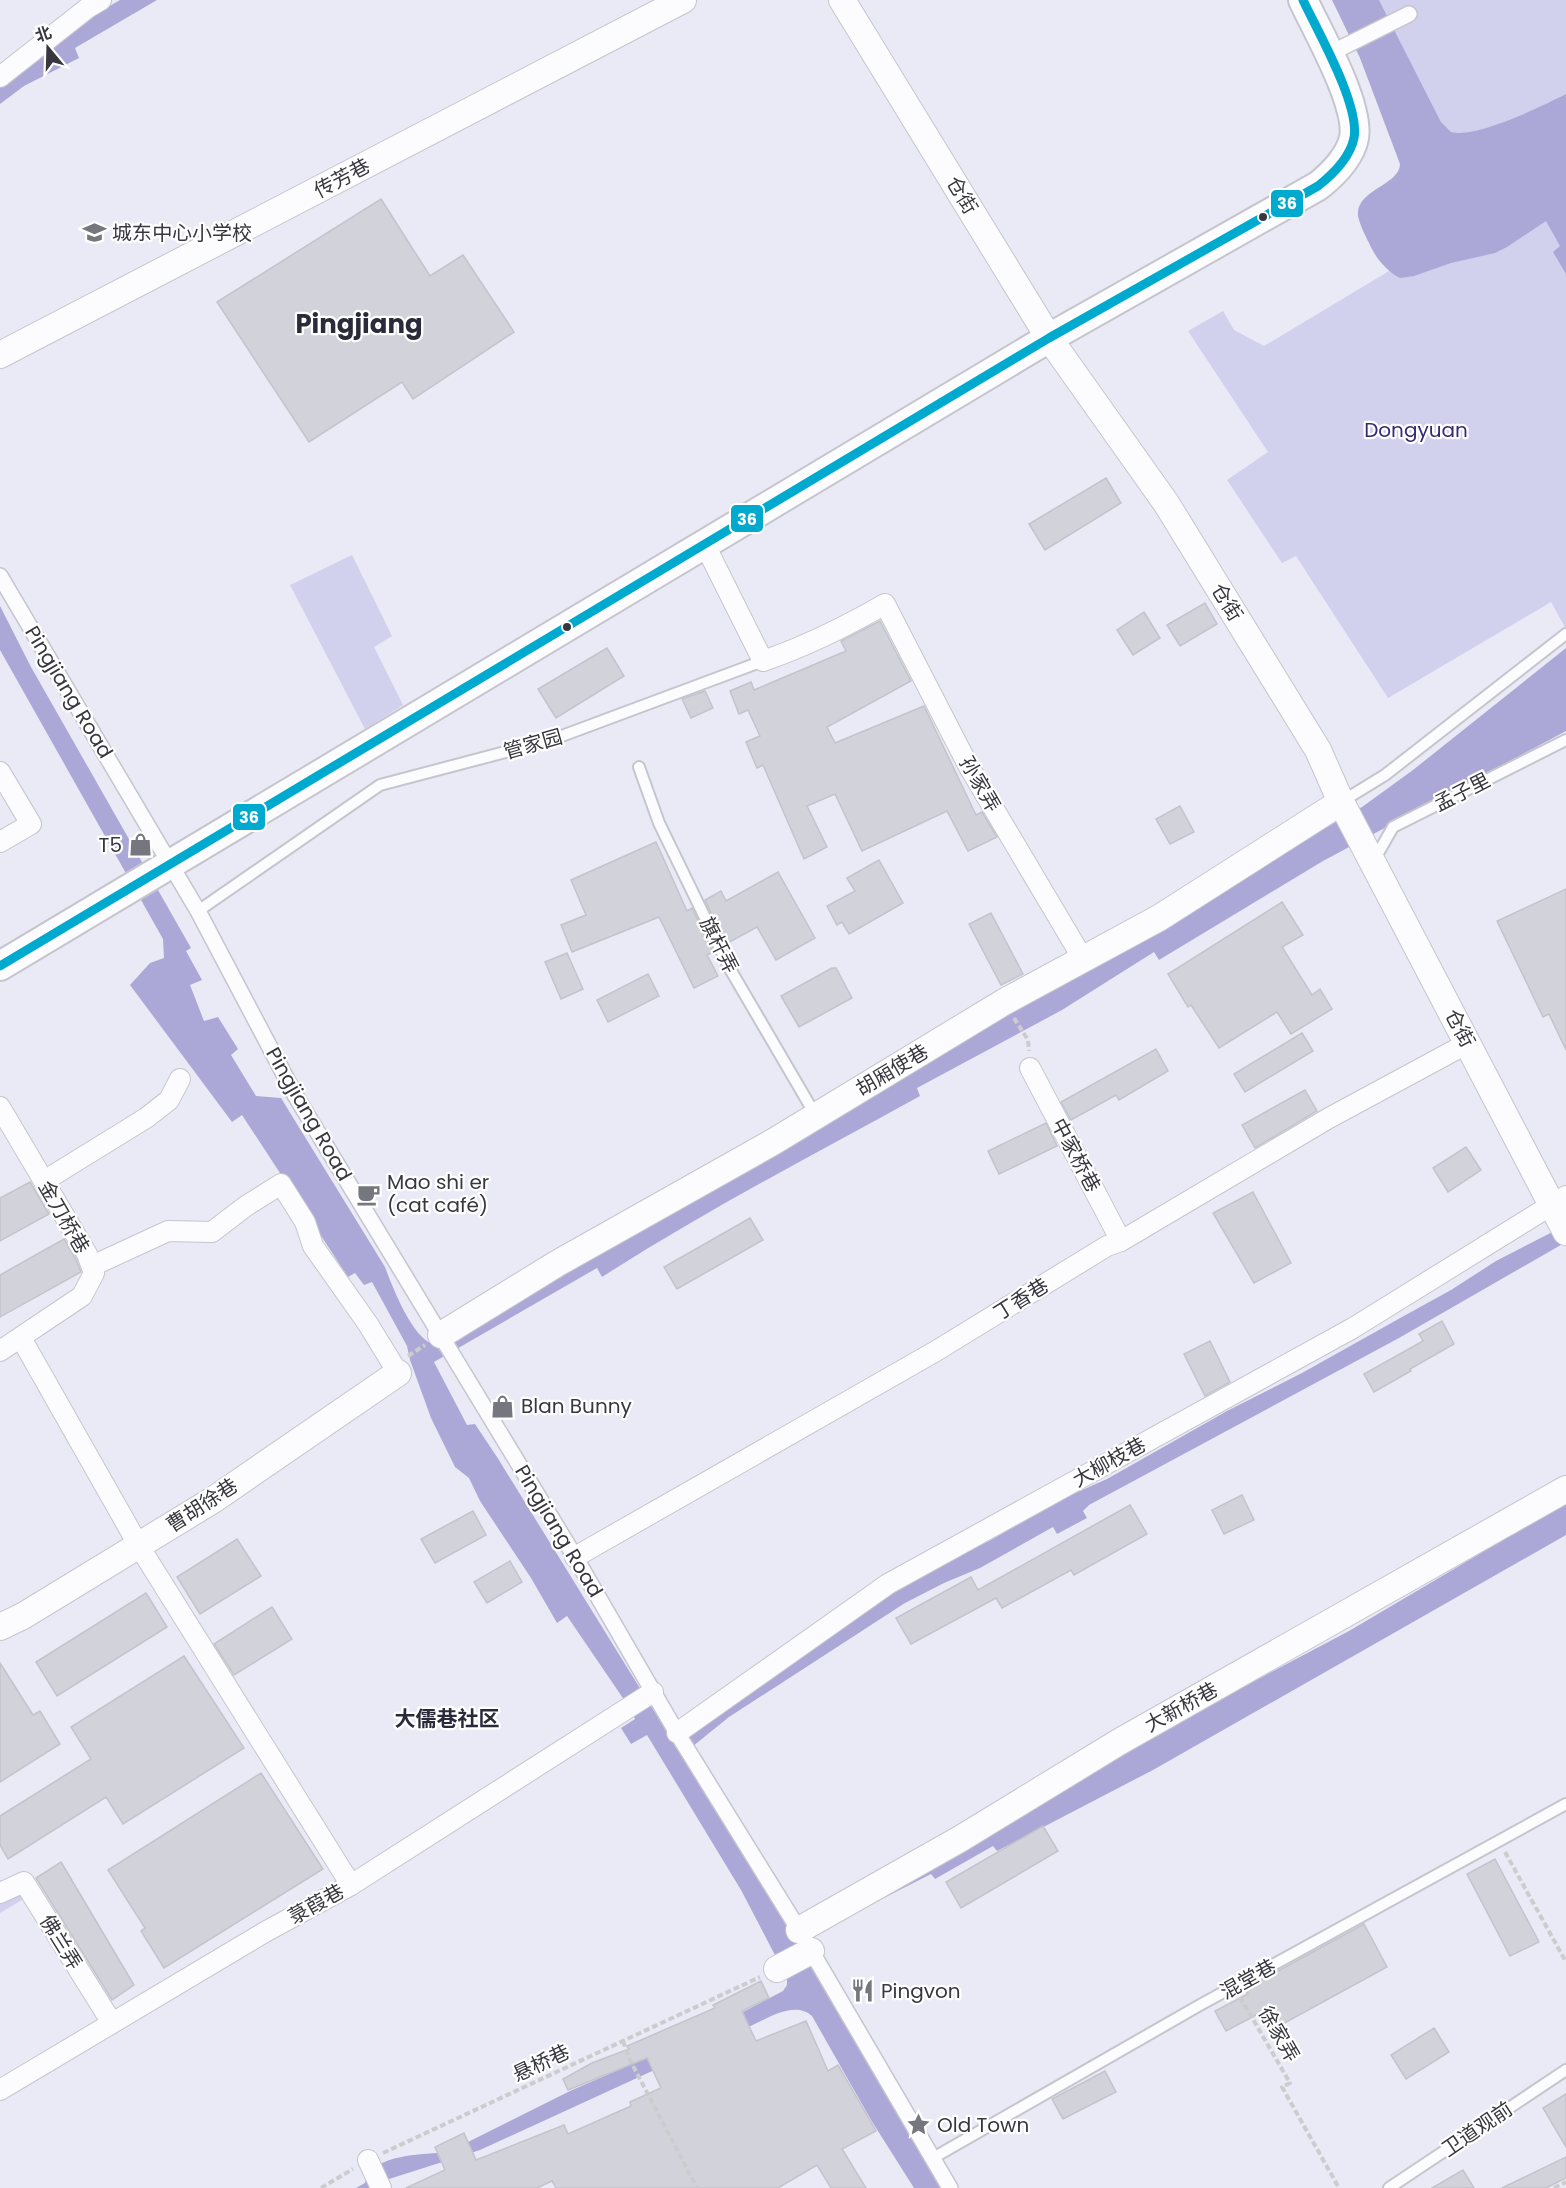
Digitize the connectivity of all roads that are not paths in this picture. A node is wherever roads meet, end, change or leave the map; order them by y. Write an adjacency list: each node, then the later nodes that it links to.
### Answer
1 (683, 0): 9 (street, 传芳巷)
2 (842, 0): 8 (street, 仓街)
3 (1303, 0): 6 (main road)
4 (91, 2): 7 (street)
5 (1404, 16): 6 (street)
6 (1338, 49): 8 (main road)
7 (0, 77)
8 (1049, 338): 10 (main road); 18 (street, 仓街)
9 (0, 355)
10 (704, 543): 14 (street); 21 (main road)
11 (0, 576): 21 (street, Pingjiang Road)
12 (885, 604): 14 (street, 管家园); 23 (street, 孙家弄)
13 (1566, 634): 18 (lane)
14 (763, 661): 22 (lane, 管家园)
15 (1566, 740): 20 (lane, 孟子里)
16 (639, 767): 29 (lane, 旗杆弄)
17 (0, 772): 19 (street)
18 (1343, 806): 20 (street, 仓街); 23 (street, 胡厢使巷)
19 (0, 842)
20 (1371, 858): 25 (street, 仓街)
21 (166, 867): 22 (street, Pingjiang Road); 24 (main road)
22 (198, 911): 36 (street, Pingjiang Road)
23 (1083, 959): 29 (street, 胡厢使巷)
24 (0, 966)
25 (1468, 1043): 31 (street, 仓街); 33 (street, 丁香巷)
26 (1030, 1068): 33 (street, 中家桥巷)
27 (180, 1079): 30 (street)
28 (0, 1107): 30 (street, 金刀桥巷)
29 (816, 1116): 36 (street, 胡厢使巷)
30 (44, 1181): 34 (street, 金刀桥巷)
31 (1559, 1201): 32 (street, 仓街); 44 (street, 大柳枝巷)
32 (1566, 1232)
33 (1122, 1241): 41 (street, 丁香巷)
34 (92, 1266): 35 (street, 金刀桥巷); 38 (street)
35 (21, 1338): 37 (street, 金刀桥巷); 40 (street)
36 (439, 1342): 41 (street, Pingjiang Road)
37 (0, 1351)
38 (402, 1364): 40 (street, 曹胡徐巷)
39 (1566, 1489): 48 (street, 大新桥巷)
40 (139, 1546): 42 (street, 曹胡徐巷); 46 (street)
41 (575, 1557): 43 (street, Pingjiang Road)
42 (0, 1627)
43 (651, 1693): 44 (street, Pingjiang Road); 46 (street, 菉葭巷)
44 (682, 1741): 48 (street, Pingjiang Road)
45 (1566, 1804): 53 (lane, 混堂巷)
46 (351, 1885): 50 (street, 菉葭巷)
47 (0, 1893): 50 (street, 佛兰弄)
48 (804, 1942): 49 (street, 大新桥巷); 53 (street, Pingjiang Road)
49 (777, 1970)
50 (112, 2024): 52 (street, 菉葭巷)
51 (1566, 2070): 57 (lane, 卫道观前)
52 (0, 2090)
53 (933, 2158): 56 (street, Pingjiang Road)
54 (369, 2163): 55 (street)
55 (380, 2187)
56 (950, 2188)
57 (1389, 2188)

